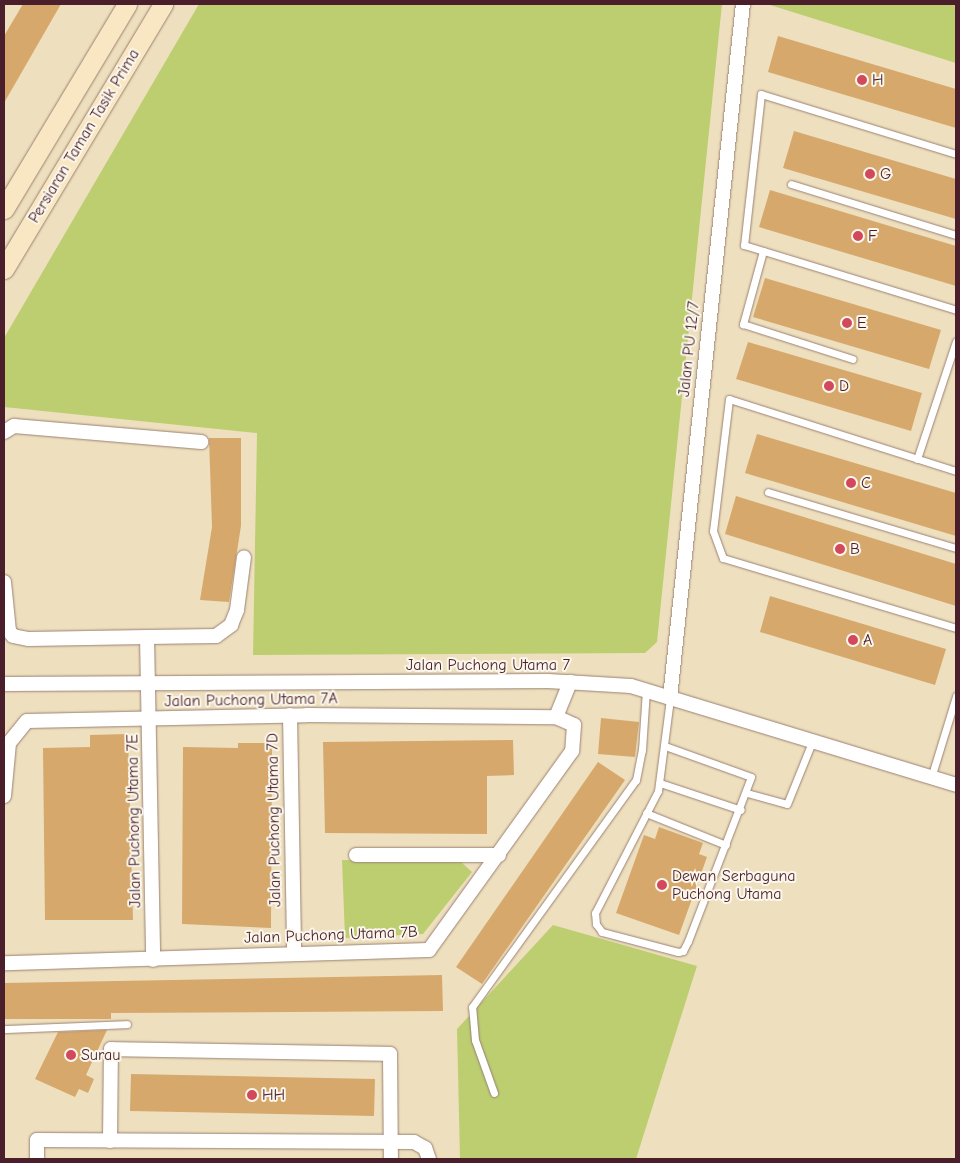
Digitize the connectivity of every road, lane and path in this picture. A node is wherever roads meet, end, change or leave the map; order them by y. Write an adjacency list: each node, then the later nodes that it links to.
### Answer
1 (127, 4): 6 (main road, Persiaran Taman Tasik Prima)
2 (163, 4): 9 (main road, Persiaran Taman Tasik Prima)
3 (743, 4): 28 (street, Jalan PU 12/7)
4 (956, 154): 8 (lane)
5 (791, 184): 7 (lane)
6 (4, 209)
7 (956, 234)
8 (763, 251): 10 (lane); 12 (lane)
9 (4, 269)
10 (956, 310)
11 (956, 341): 15 (lane)
12 (853, 359)
13 (4, 432): 14 (street)
14 (201, 442)
15 (918, 459): 16 (lane); 21 (lane)
16 (956, 471)
17 (768, 492): 18 (lane)
18 (956, 548)
19 (244, 557): 22 (street)
20 (4, 582): 22 (street)
21 (956, 628)
22 (148, 637): 23 (street, Jalan Puchong Utama 7E)
23 (149, 681): 24 (street, Jalan Puchong Utama 7); 25 (street, Jalan Puchong Utama 7); 31 (street, Jalan Puchong Utama 7E)
24 (570, 682): 26 (street, Jalan Puchong Utama 7); 30 (street)
25 (4, 684)
26 (646, 690): 28 (street, Jalan Puchong Utama 7); 49 (lane)
27 (956, 696): 34 (lane)
28 (670, 698): 32 (street, Jalan Puchong Utama 7); 33 (lane)
29 (290, 715): 30 (street, Jalan Puchong Utama 7A); 31 (street, Jalan Puchong Utama 7A); 44 (street, Jalan Puchong Utama 7D)
30 (556, 717): 43 (street, Jalan Puchong Utama 7B)
31 (150, 719): 38 (street, Jalan Puchong Utama 7A); 45 (street, Jalan Puchong Utama 7E)
32 (812, 742): 34 (street, Jalan Puchong Utama 7); 37 (lane)
33 (665, 746): 35 (lane); 37 (lane)
34 (931, 778): 36 (street, Jalan Puchong Utama 7)
35 (660, 783): 39 (lane); 40 (lane)
36 (956, 786)
37 (747, 794): 39 (lane)
38 (4, 796)
39 (741, 810): 41 (lane)
40 (646, 813): 41 (lane); 41 (lane)
41 (726, 845)
42 (356, 855): 43 (street)
43 (499, 855): 44 (street, Jalan Puchong Utama 7B)
44 (294, 953): 45 (street, Jalan Puchong Utama 7B)
45 (153, 960): 46 (street, Jalan Puchong Utama 7B)
46 (4, 964)
47 (127, 1024): 48 (lane)
48 (4, 1029)
49 (494, 1093)
50 (110, 1141): 51 (street); 51 (street); 52 (street)
51 (391, 1142): 53 (street); 54 (street)
52 (37, 1159)
53 (391, 1159)
54 (429, 1159)

